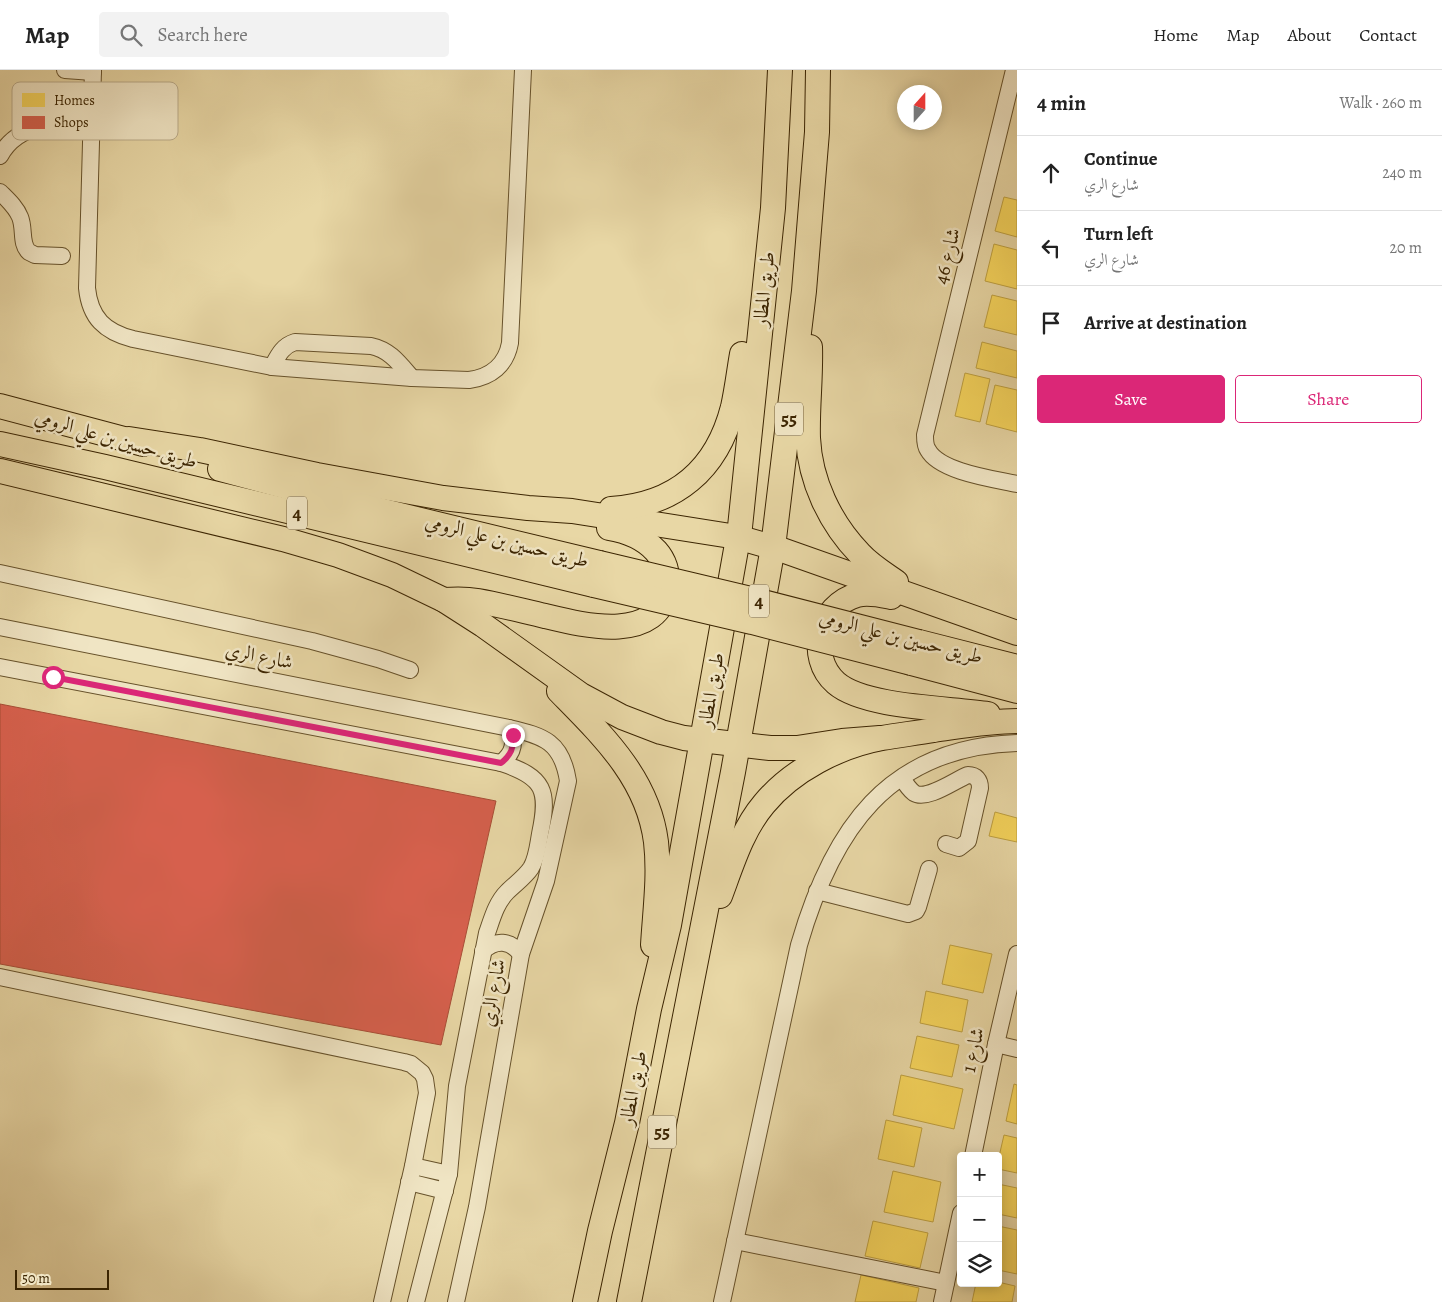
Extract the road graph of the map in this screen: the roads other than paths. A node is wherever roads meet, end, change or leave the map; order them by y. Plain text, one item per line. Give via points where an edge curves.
1 (65, 70) edge
2 (523, 70) edge
3 (780, 70) edge
4 (818, 70) edge
5 (1014, 70) edge
6 (93, 71) edge
7 (14, 140) edge
8 (92, 140) edge
9 (0, 156) edge
10 (0, 192) edge
11 (62, 256) dead end
12 (763, 290) junction
13 (804, 291) junction
14 (272, 367) junction
15 (412, 378) junction
16 (0, 406) edge
17 (129, 439) junction
18 (0, 444) edge
19 (2, 472) edge
20 (1017, 484) edge
21 (572, 511) junction
22 (737, 537) junction
23 (773, 547) junction
24 (0, 573) edge
25 (596, 574) junction
26 (918, 597) junction
27 (444, 600) junction
28 (0, 627) edge
29 (1017, 633) edge
30 (519, 651) junction
31 (915, 652) junction
32 (0, 667) edge
33 (1017, 667) edge
34 (410, 670) dead end
35 (1017, 691) edge
36 (1017, 720) edge
37 (509, 728) junction
38 (880, 738) junction
39 (702, 741) junction
40 (1017, 743) edge
41 (738, 745) junction
42 (501, 763) junction
43 (902, 778) junction
44 (946, 844) dead end
45 (929, 869) dead end
46 (817, 891) junction
47 (483, 952) junction
48 (521, 954) junction
49 (1017, 954) edge
50 (696, 963) junction
51 (0, 977) edge
52 (649, 1009) junction
53 (996, 1044) junction
54 (1017, 1049) edge
55 (974, 1152) edge
56 (413, 1166) junction
57 (449, 1174) junction
58 (409, 1182) junction
59 (445, 1191) junction
60 (600, 1231) junction
61 (957, 1232) edge
62 (735, 1241) junction
63 (946, 1283) junction
64 (382, 1302) edge
65 (416, 1302) edge
66 (456, 1302) edge
67 (575, 1302) edge
68 (585, 1302) edge
69 (629, 1302) edge
70 (722, 1302) edge
71 (942, 1302) edge

1 - 6 street
2 - 15 street via 508,352 493,372 478,379
3 - 12 highway, طريق المطار / 55 via 773,208
4 - 13 highway, طريق المطار / 55 via 817,132
5 - 20 street, شارع 46 via 925,443 928,451 944,465
7 - 9 street
8 - 14 street via 86,288 94,315 107,328 124,336
10 - 11 street via 20,217 24,245 29,252
12 - 21 highway via 745,332 727,424 704,467 685,485 647,504
12 - 22 highway, طريق المطار / 55
13 - 23 highway, طريق المطار / 55
13 - 26 highway via 811,369 808,437 819,490 838,526 860,555
14 - 15 street
14 - 15 street via 282,349 295,342 370,346 392,356
16 - 17 highway, طريق حسين بن علي الرومي / 4
17 - 21 highway via 443,498
17 - 25 highway, طريق حسين بن علي الرومي / 4 via 205,464
18 - 25 highway, طريق حسين بن علي الرومي / 4
19 - 27 highway via 283,539 392,575
21 - 22 highway
21 - 27 highway via 587,524 637,536 659,554 666,569 667,585 663,601 647,619 630,625 595,626 477,601
22 - 23 highway
22 - 39 highway, طريق المطار / 55
23 - 26 highway
23 - 41 highway, طريق المطار / 55
24 - 34 street via 312,641
25 - 31 highway, طريق حسين بن علي الرومي / 4, bridge via 761,624
26 - 29 highway
26 - 36 highway via 909,600 858,594 841,602 828,616 821,632 820,651 825,668 836,683 853,693 879,700 973,711
27 - 30 highway
28 - 37 street, شارع الري
30 - 39 highway via 581,695 622,717 661,732
30 - 52 highway via 613,748 646,802 656,843 657,880
31 - 33 highway, طريق حسين بن علي الرومي / 4
31 - 35 highway, طريق حسين بن علي الرومي / 4
32 - 42 street, شارع الري
36 - 38 highway
37 - 42 street via 514,743 508,758
37 - 48 street, شارع الري via 546,739 558,750 568,781 546,881
38 - 41 highway via 797,748
38 - 50 highway via 816,762 776,790 763,805 735,854
39 - 41 highway
39 - 52 highway, طريق المطار / 55 via 669,925
40 - 43 street via 965,748
41 - 50 highway, طريق المطار / 55
42 - 47 street, شارع الري via 521,769 535,780 543,795 544,812 534,862 500,900
43 - 44 street via 913,792 922,795 968,775 979,781 968,842 959,848
43 - 46 street via 876,798 853,823
45 - 46 street via 918,907 908,914
46 - 62 street via 792,973
47 - 48 street via 495,943 503,942
47 - 57 street, شارع الري via 457,1086
48 - 66 street, شارع الري via 477,1207
49 - 53 street, شارع 1
50 - 69 highway, طريق المطار / 55
51 - 56 street via 411,1064 425,1079 427,1093
52 - 60 highway, طريق المطار / 55 via 627,1123
53 - 54 street
53 - 55 street, شارع 1
56 - 57 street
56 - 58 street
57 - 59 street, شارع الري
58 - 59 street
58 - 64 street
59 - 65 street, شارع الري
60 - 67 street
60 - 68 highway, طريق المطار / 55
61 - 63 street
62 - 63 street
62 - 70 street
63 - 71 street

